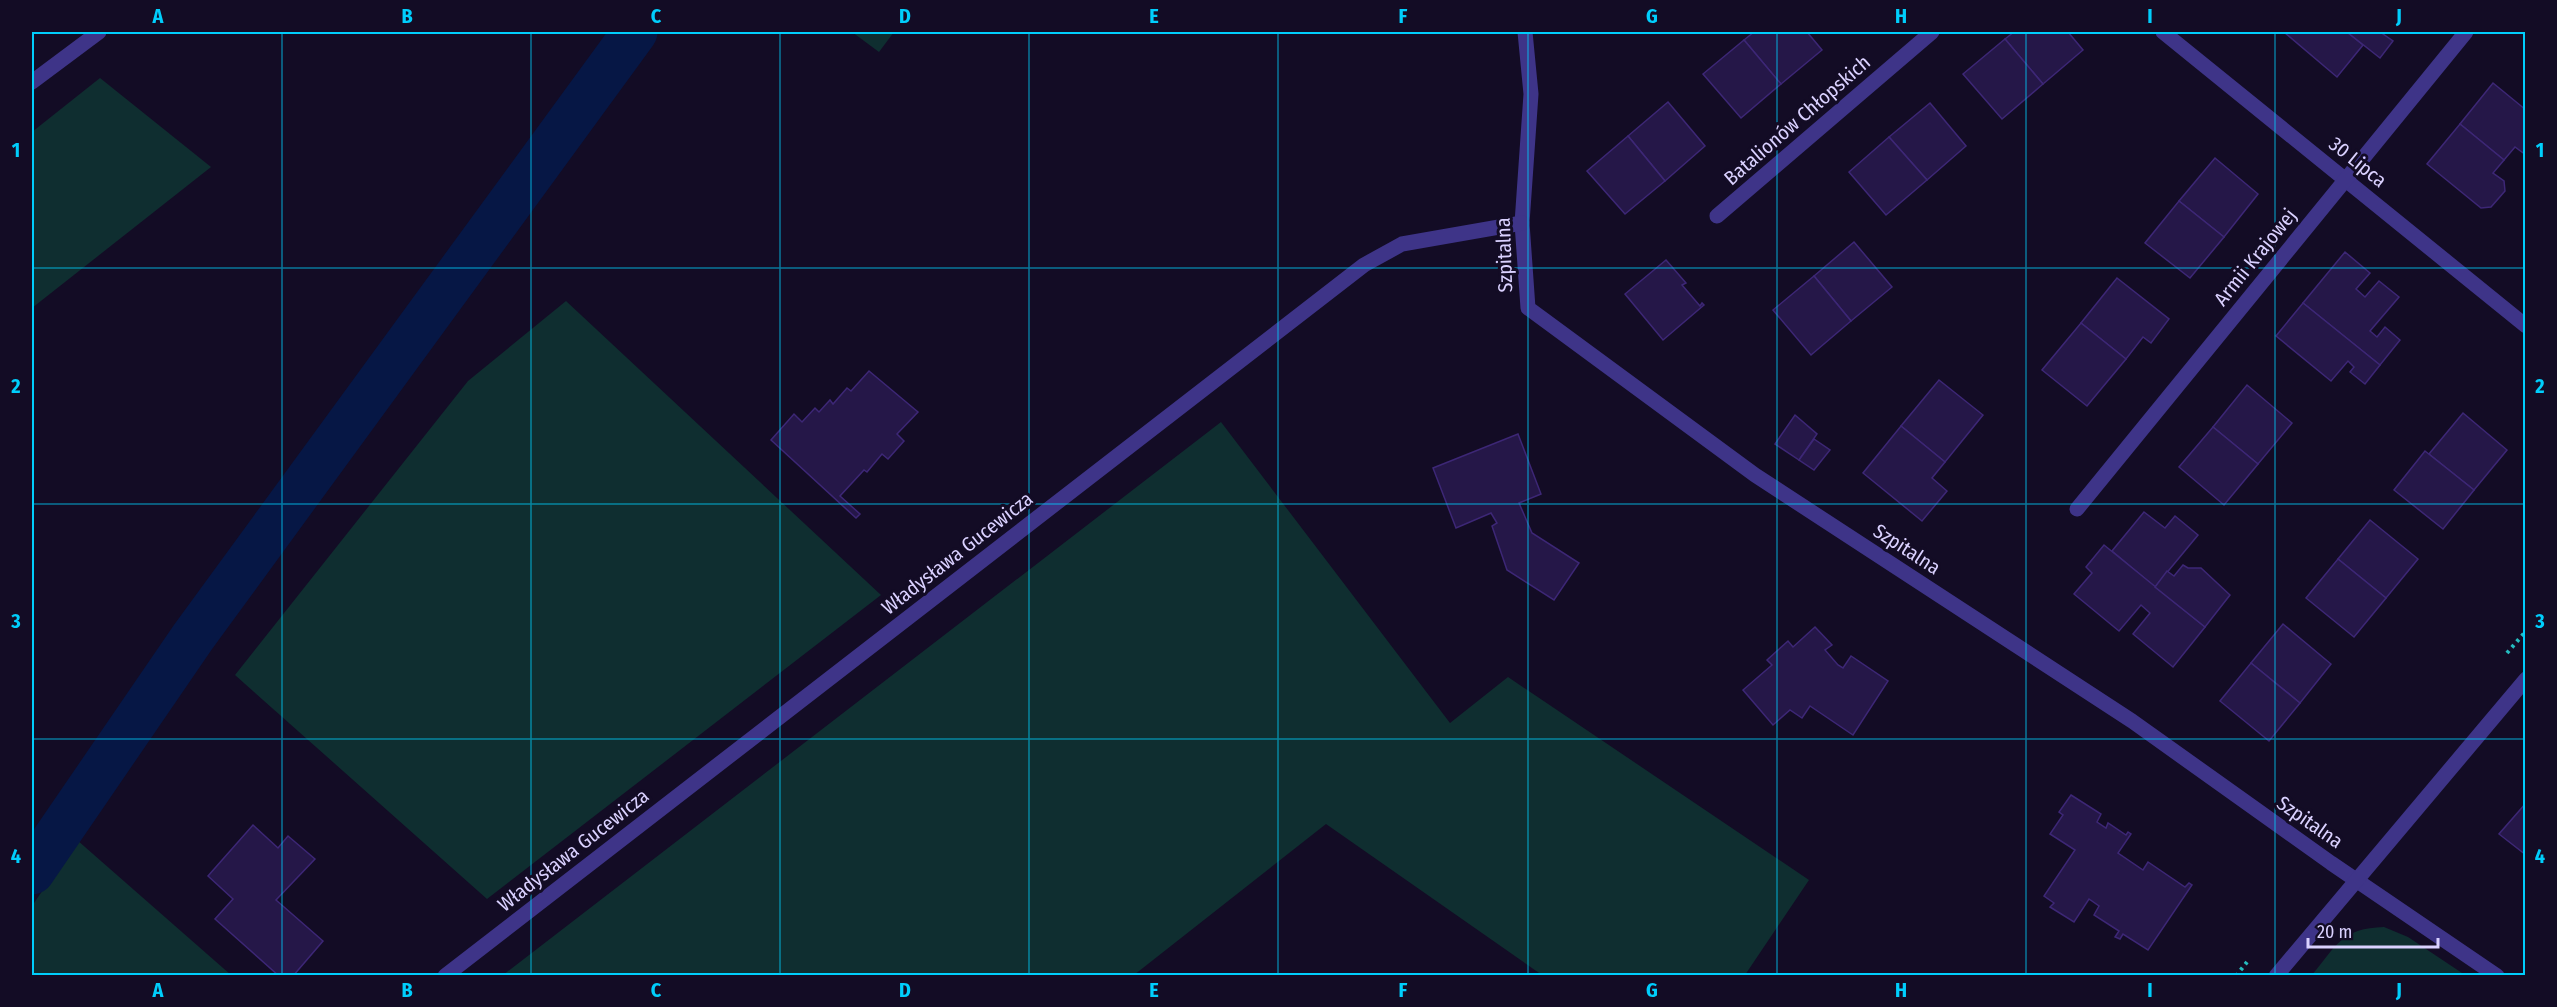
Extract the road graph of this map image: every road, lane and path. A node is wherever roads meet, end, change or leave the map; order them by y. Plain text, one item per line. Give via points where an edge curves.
1 (99, 32) edge
2 (1526, 32) edge
3 (1932, 32) edge
4 (2163, 32) edge
5 (2466, 32) edge
6 (32, 82) edge
7 (2346, 179) junction
8 (1717, 216) dead end
9 (1522, 223) junction
10 (2526, 326) edge
11 (2077, 510) dead end
12 (2526, 679) edge
13 (2357, 881) junction
14 (445, 975) edge
15 (2276, 975) edge
16 (2497, 975) edge

1 - 6 street
2 - 9 street, Szpitalna via 1531,94
3 - 8 street, Batalionów Chłopskich
4 - 7 street, 30 Lipca
5 - 7 street, Armii Krajowej
7 - 10 street, 30 Lipca
7 - 11 street, Armii Krajowej
9 - 13 street, Szpitalna via 1528,308 1755,475 2132,721
9 - 14 street, Władysława Gucewicza via 1402,244 1364,265
12 - 13 street
13 - 15 street
13 - 16 street, Szpitalna

